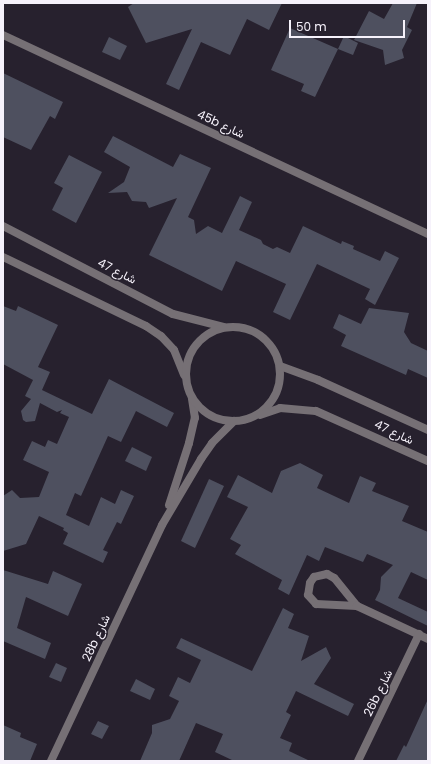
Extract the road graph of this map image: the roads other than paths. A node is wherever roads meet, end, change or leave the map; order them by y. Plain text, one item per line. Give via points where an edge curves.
1 (3, 35) edge
2 (3, 226) edge
3 (428, 234) edge
4 (3, 257) edge
5 (224, 327) junction
6 (280, 366) junction
7 (187, 385) junction
8 (192, 398) junction
9 (257, 415) junction
10 (234, 421) junction
11 (428, 430) edge
12 (428, 461) edge
13 (162, 525) junction
14 (357, 606) junction
15 (419, 634) junction
16 (428, 639) edge
17 (51, 761) edge
18 (358, 761) edge

1 - 3 street, 45b شارع
2 - 5 street, شارع 47 via 173,314
4 - 7 street via 146,326 161,336 174,350
5 - 6 street via 238,327 262,337 272,347
5 - 7 street via 198,342 190,355 186,370
6 - 9 street via 277,390 270,404
6 - 11 street, شارع 47 via 318,380
7 - 8 street
8 - 10 street via 203,411 217,418
8 - 13 street, 28b شارع via 195,418
9 - 10 street
9 - 12 street, شارع 47 via 280,408 316,410
10 - 13 street, 28b شارع via 212,443
13 - 17 street, 28b شارع
14 - 14 street via 328,574 314,577 310,583 308,595 316,604
14 - 15 street
15 - 16 street
15 - 18 street, 26b شارع

